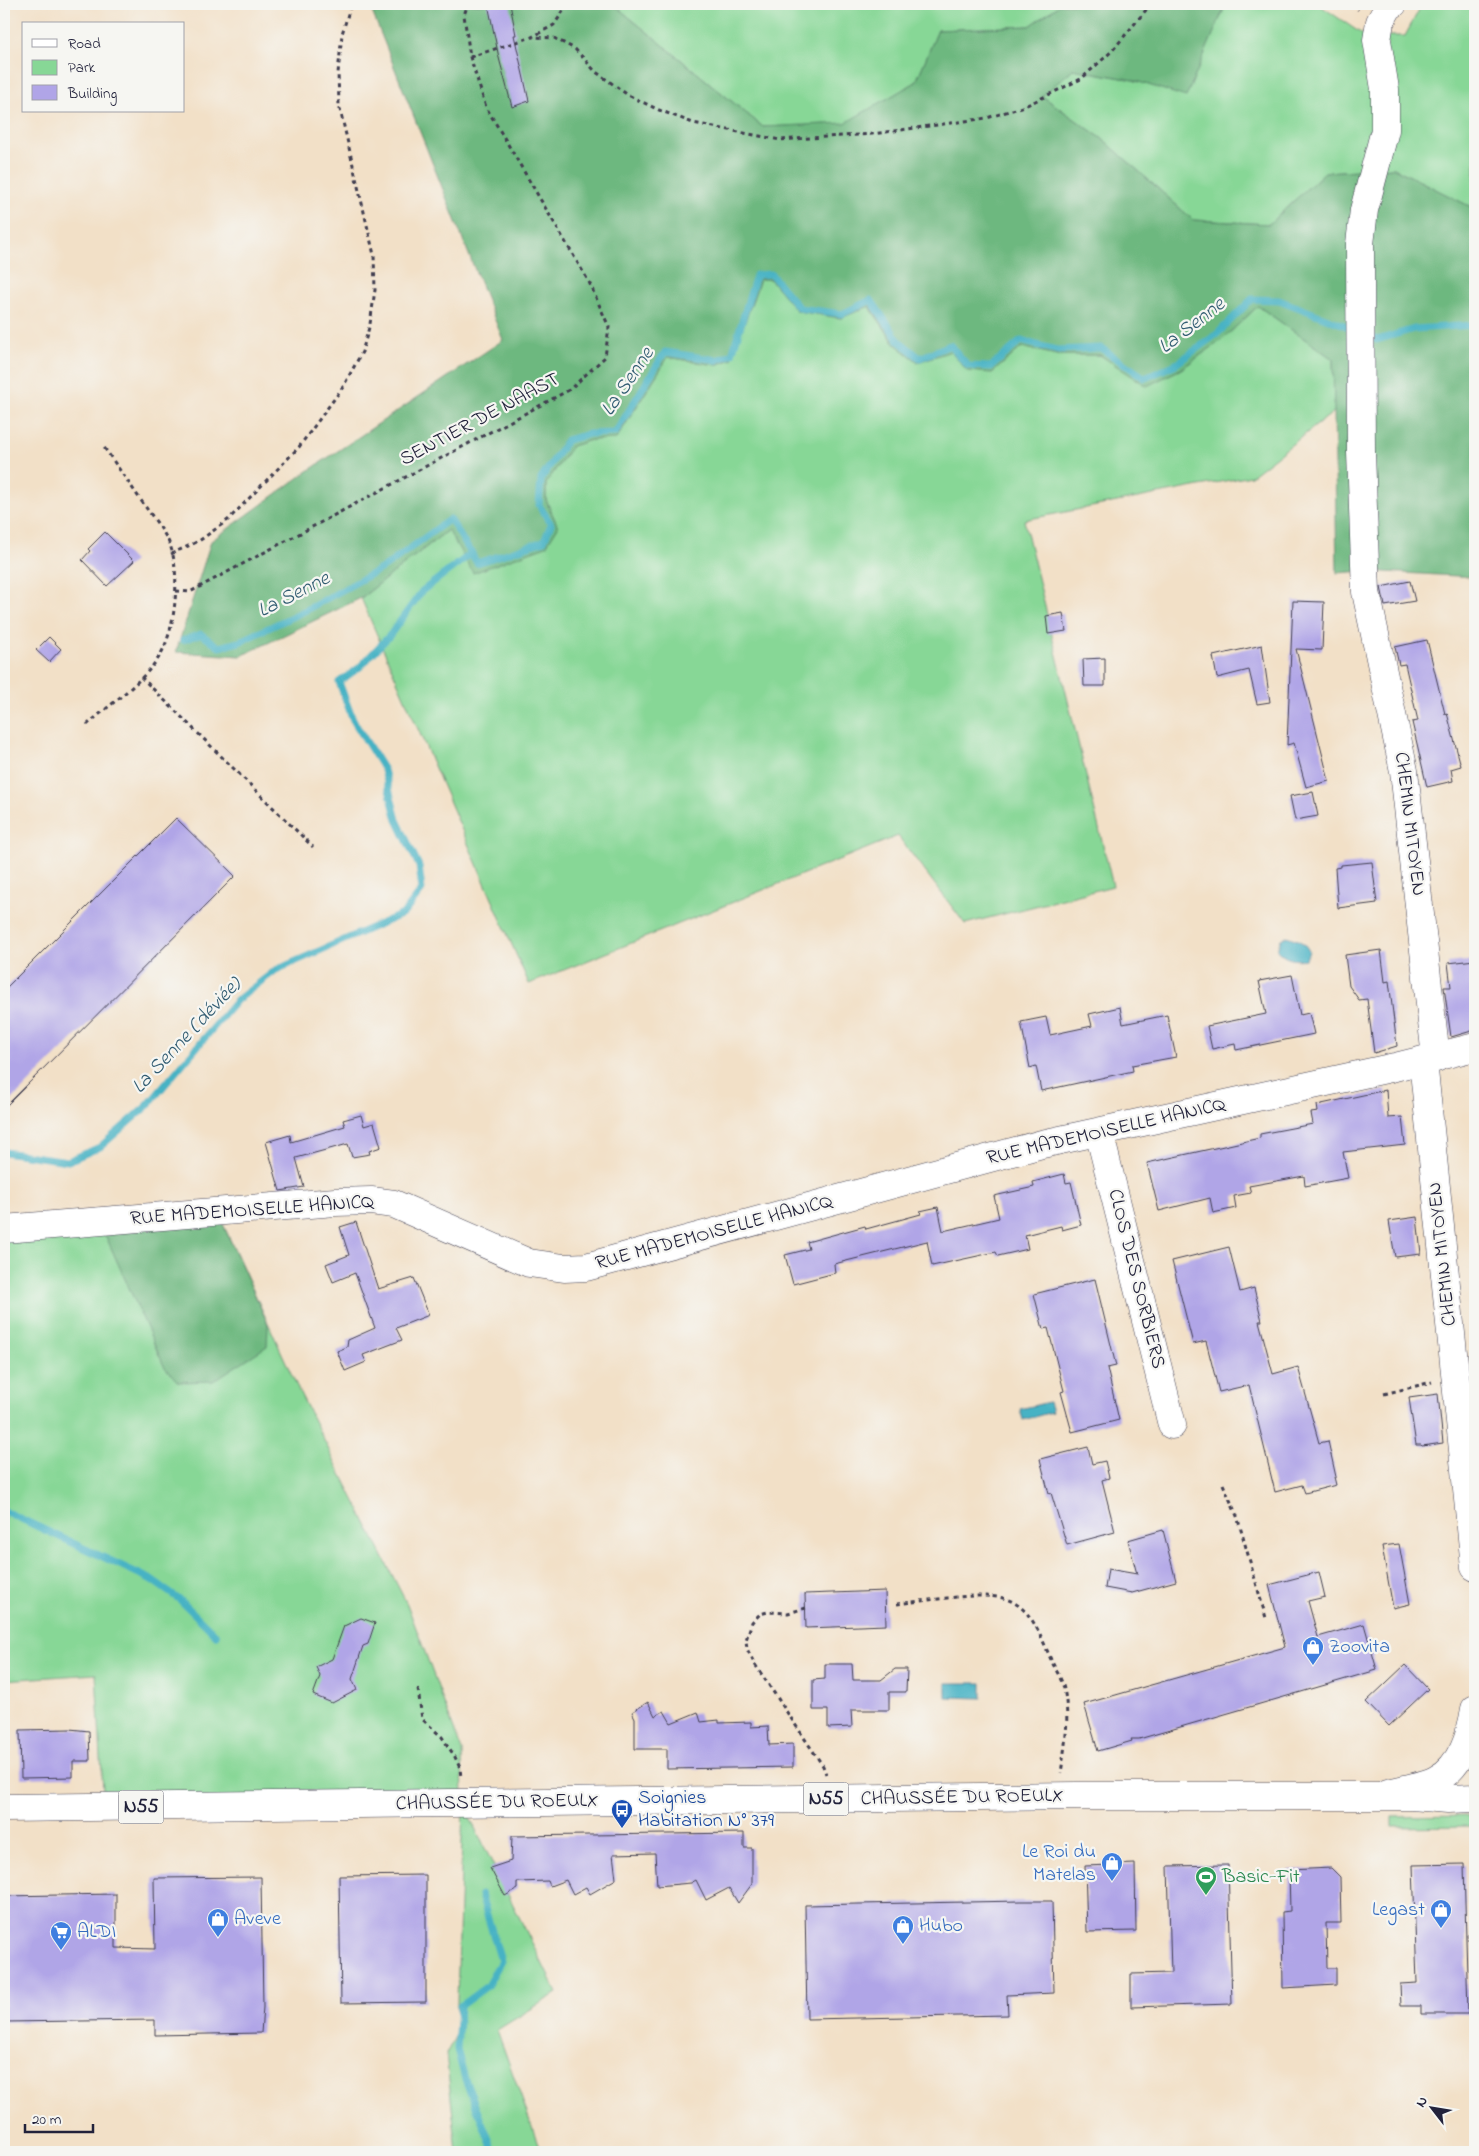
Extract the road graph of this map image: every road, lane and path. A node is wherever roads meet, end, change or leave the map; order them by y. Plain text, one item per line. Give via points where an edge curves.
1 (351, 4) edge
2 (468, 4) edge
3 (568, 4) edge
4 (1151, 4) edge
5 (1393, 4) edge
6 (532, 38) junction
7 (470, 57) junction
8 (103, 446) dead end
9 (171, 554) junction
10 (176, 591) junction
11 (141, 677) junction
12 (87, 725) dead end
13 (313, 847) dead end
14 (1475, 1048) edge
15 (1430, 1059) junction
16 (1099, 1132) junction
17 (4, 1229) edge
18 (1456, 1376) junction
19 (1384, 1394) dead end
20 (1172, 1425) dead end
21 (1223, 1484) dead end
22 (1475, 1567) edge
23 (897, 1604) dead end
24 (806, 1608) dead end
25 (1266, 1618) dead end
26 (418, 1689) dead end
27 (1475, 1709) edge
28 (1475, 1783) edge
29 (1475, 1792) edge
30 (1410, 1796) junction
31 (1058, 1797) junction
32 (1374, 1797) junction
33 (1475, 1798) edge
34 (829, 1799) junction
35 (463, 1804) junction
36 (4, 1808) edge

1 - 9 path via 342,34 338,74 339,105 374,255 375,290 362,352 343,387 299,447 228,520 199,541
2 - 7 path, SENTIER DE NAAST via 464,15
3 - 6 path via 554,25
4 - 6 path via 1112,51 1081,79 1025,106 987,118 872,134 780,140 693,123 659,110 628,95 596,72 575,49 554,38
5 - 15 street, CHEMIN MITOYEN via 1380,22 1377,40 1385,89 1385,130 1364,210 1360,244 1361,452 1366,592 1404,771
6 - 7 path
7 - 10 path, SENTIER DE NAAST via 486,107 589,282 609,327 605,357 569,390 190,592
8 - 9 path via 154,518 170,545
9 - 10 path
10 - 11 path via 170,633 158,659
11 - 12 path
11 - 13 path
14 - 15 street, RUE MADEMOISELLE HANICQ
15 - 16 street, RUE MADEMOISELLE HANICQ
15 - 18 street, CHEMIN MITOYEN
16 - 17 street, RUE MADEMOISELLE HANICQ via 1032,1147 586,1267 545,1267 521,1261 426,1216 384,1202 336,1202
16 - 20 street, CLOS DES SORBIERS
18 - 19 path
18 - 22 street, CHEMIN MITOYEN
21 - 25 path via 1237,1516
23 - 31 path via 984,1595 1016,1603 1035,1622 1064,1689 1066,1739
24 - 34 path via 788,1613 760,1614 752,1622 746,1640 747,1650 823,1766 828,1779
26 - 35 path via 422,1719 442,1737 460,1768
27 - 32 street via 1468,1738 1449,1771 1436,1780
28 - 30 street, N55
29 - 30 street
30 - 32 street, CHAUSSÉE DU ROEULX / N55
30 - 33 street, N55
31 - 32 street, CHAUSSÉE DU ROEULX / N55
31 - 34 street, CHAUSSÉE DU ROEULX / N55
34 - 35 street, CHAUSSÉE DU ROEULX / N55
35 - 36 street, CHAUSSÉE DU ROEULX / N55

